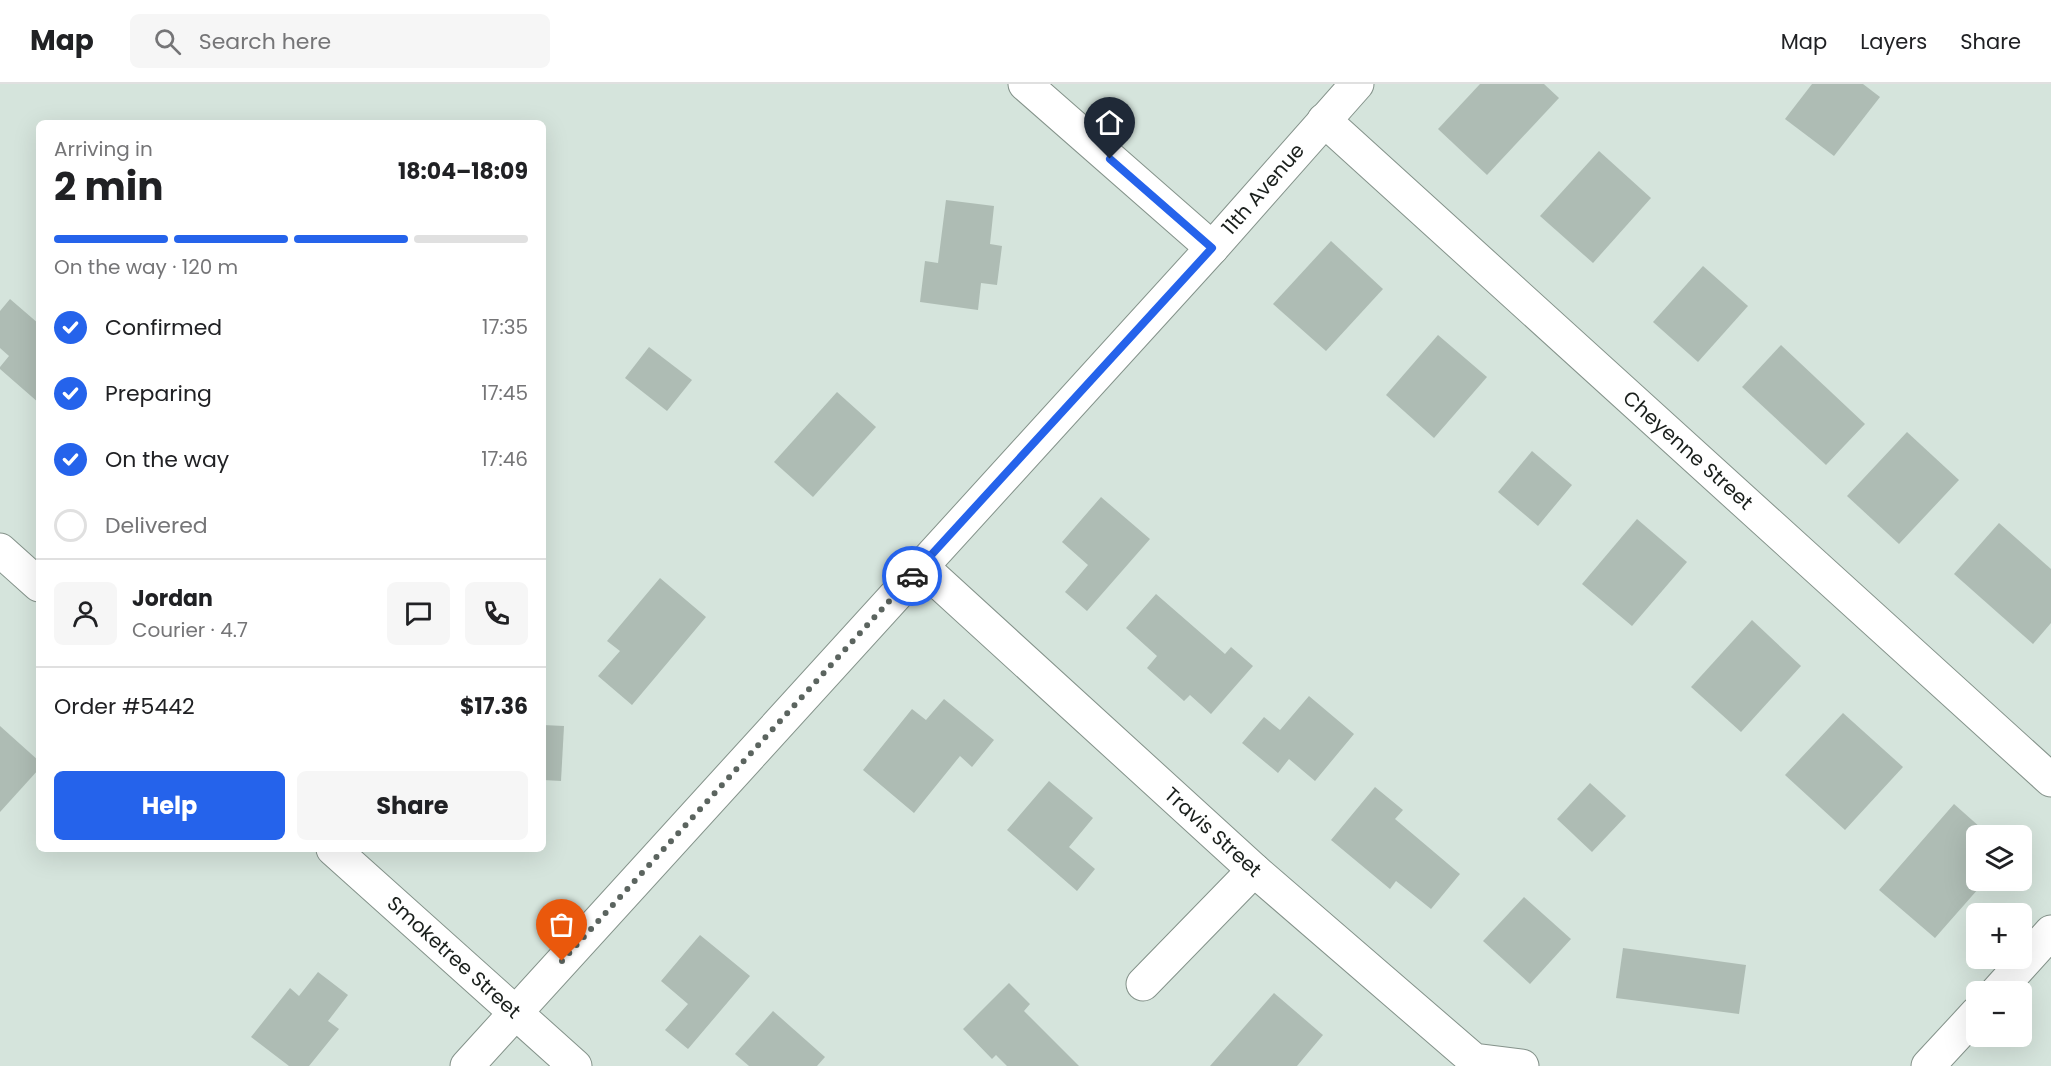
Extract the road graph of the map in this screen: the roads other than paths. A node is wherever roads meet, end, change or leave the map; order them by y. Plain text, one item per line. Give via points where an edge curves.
1 (1025, 84) edge
2 (1357, 84) edge
3 (1324, 120) junction
4 (1212, 248) junction
5 (0, 550) edge
6 (921, 566) junction
7 (36, 582) edge
8 (2051, 780) edge
9 (336, 852) edge
10 (1254, 870) junction
11 (2051, 932) edge
12 (2006, 981) edge
13 (1143, 984) dead end
14 (516, 1012) junction
15 (1966, 1025) edge
16 (466, 1066) edge
17 (575, 1066) edge
18 (1522, 1066) edge
19 (1928, 1066) edge

1 - 4 street
2 - 3 street, 11th Avenue
3 - 4 street, 11th Avenue
3 - 8 street, Cheyenne Street
4 - 6 street, 11th Avenue
5 - 7 street
6 - 10 street, Travis Street
6 - 14 street, 11th Avenue
9 - 14 street, Smoketree Street
10 - 13 street
10 - 18 street, Travis Street via 1473,1060
11 - 12 street
14 - 16 street, 11th Avenue
14 - 17 street, Smoketree Street
15 - 19 street

